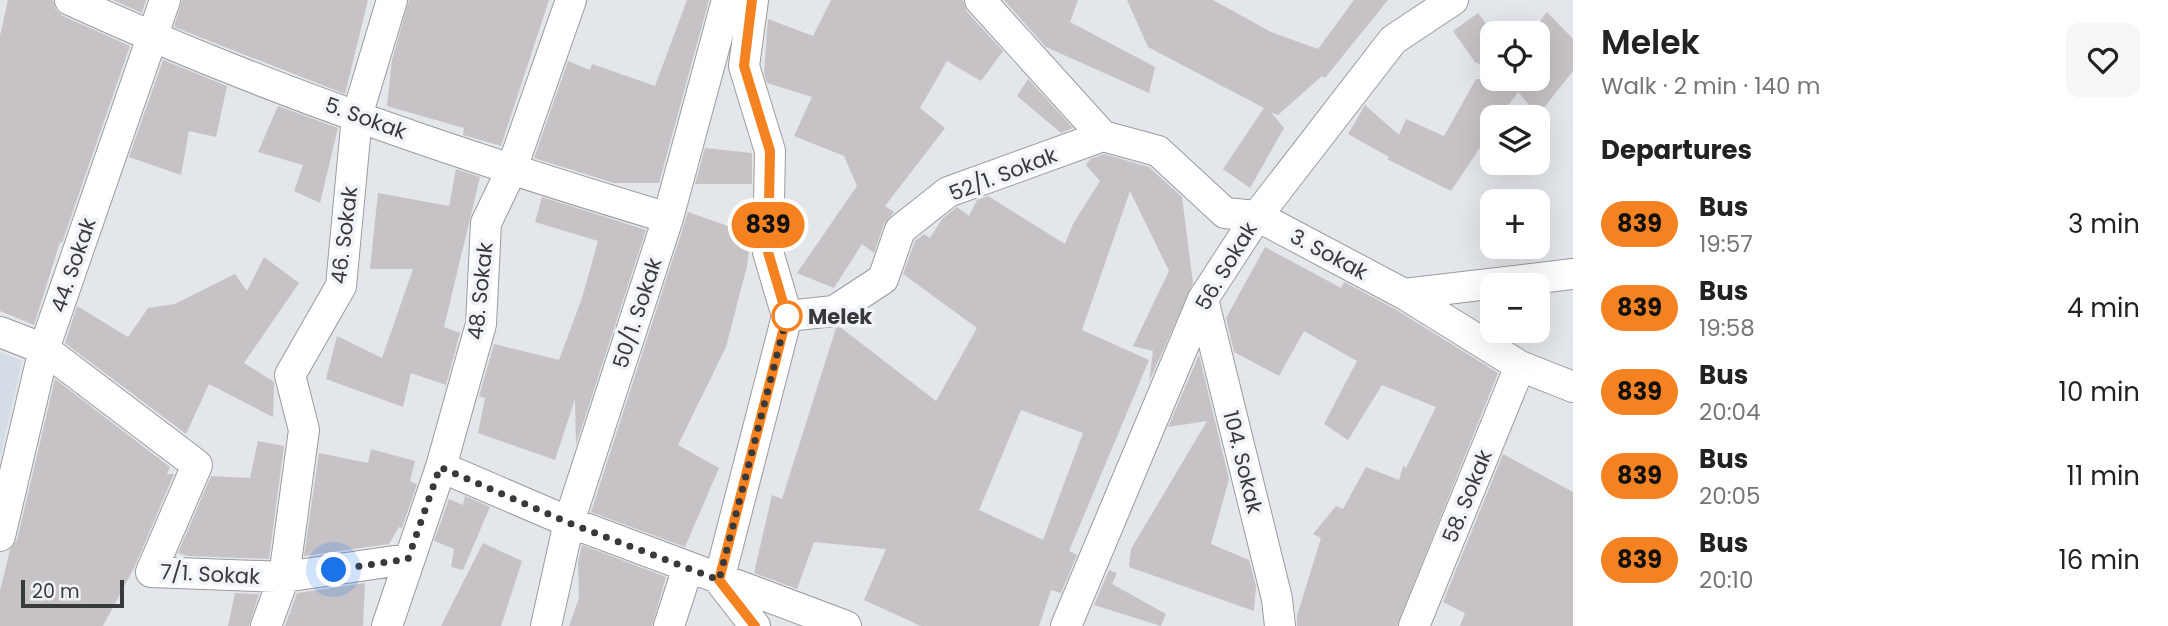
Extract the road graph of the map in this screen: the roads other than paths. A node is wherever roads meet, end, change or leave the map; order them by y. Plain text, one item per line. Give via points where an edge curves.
1 (70, 0) edge
2 (165, 0) edge
3 (392, 0) edge
4 (571, 0) edge
5 (727, 0) edge
6 (752, 0) edge
7 (980, 0) edge
8 (1452, 0) edge
9 (151, 37) junction
10 (357, 116) junction
11 (1103, 136) junction
12 (511, 171) junction
13 (1257, 216) junction
14 (668, 218) junction
15 (1573, 274) edge
16 (1404, 295) junction
17 (1203, 299) junction
18 (787, 316) junction
19 (0, 332) edge
20 (44, 349) junction
21 (1520, 366) junction
22 (1573, 387) edge
23 (440, 467) junction
24 (569, 523) junction
25 (0, 536) edge
26 (408, 559) junction
27 (688, 567) junction
28 (284, 577) junction
29 (719, 580) junction
30 (266, 626) edge
31 (387, 626) edge
32 (547, 626) edge
33 (669, 626) edge
34 (755, 626) edge
35 (846, 626) edge
36 (1066, 626) edge
37 (1280, 626) edge
38 (1414, 626) edge

1 - 9 street, 5. Sokak
2 - 9 street, 44. Sokak
3 - 10 street, 46. Sokak
4 - 12 street, 48. Sokak
5 - 14 street, 50/1. Sokak
6 - 18 street via 744,66 770,151 768,252
7 - 11 street
8 - 13 street, 56. Sokak via 1393,40
9 - 10 street, 5. Sokak
9 - 20 street, 44. Sokak
10 - 12 street, 5. Sokak
10 - 28 street, 46. Sokak via 341,286 290,375 304,429
11 - 13 street, 3. Sokak via 1158,150 1225,213
11 - 18 street, 52/1. Sokak via 948,192 900,230 883,279 834,311
12 - 14 street, 5. Sokak
12 - 23 street, 48. Sokak via 486,223 481,324
13 - 16 street, 3. Sokak
13 - 17 street, 56. Sokak
14 - 24 street, 50/1. Sokak
15 - 16 street
16 - 21 street, 3. Sokak
17 - 36 street, 56. Sokak
17 - 37 street, 104. Sokak
18 - 29 street
19 - 20 street
20 - 25 street, 44. Sokak
20 - 28 street, 7/1. Sokak via 197,464 150,572
21 - 22 street, 3. Sokak
21 - 38 street, 58. Sokak
23 - 24 street
23 - 26 street, 48. Sokak
24 - 27 street
24 - 32 street, 50/1. Sokak
26 - 28 street, 7/1. Sokak
26 - 31 street, 48. Sokak
27 - 29 street
27 - 33 street
28 - 30 street, 46. Sokak
29 - 34 street
29 - 35 street

